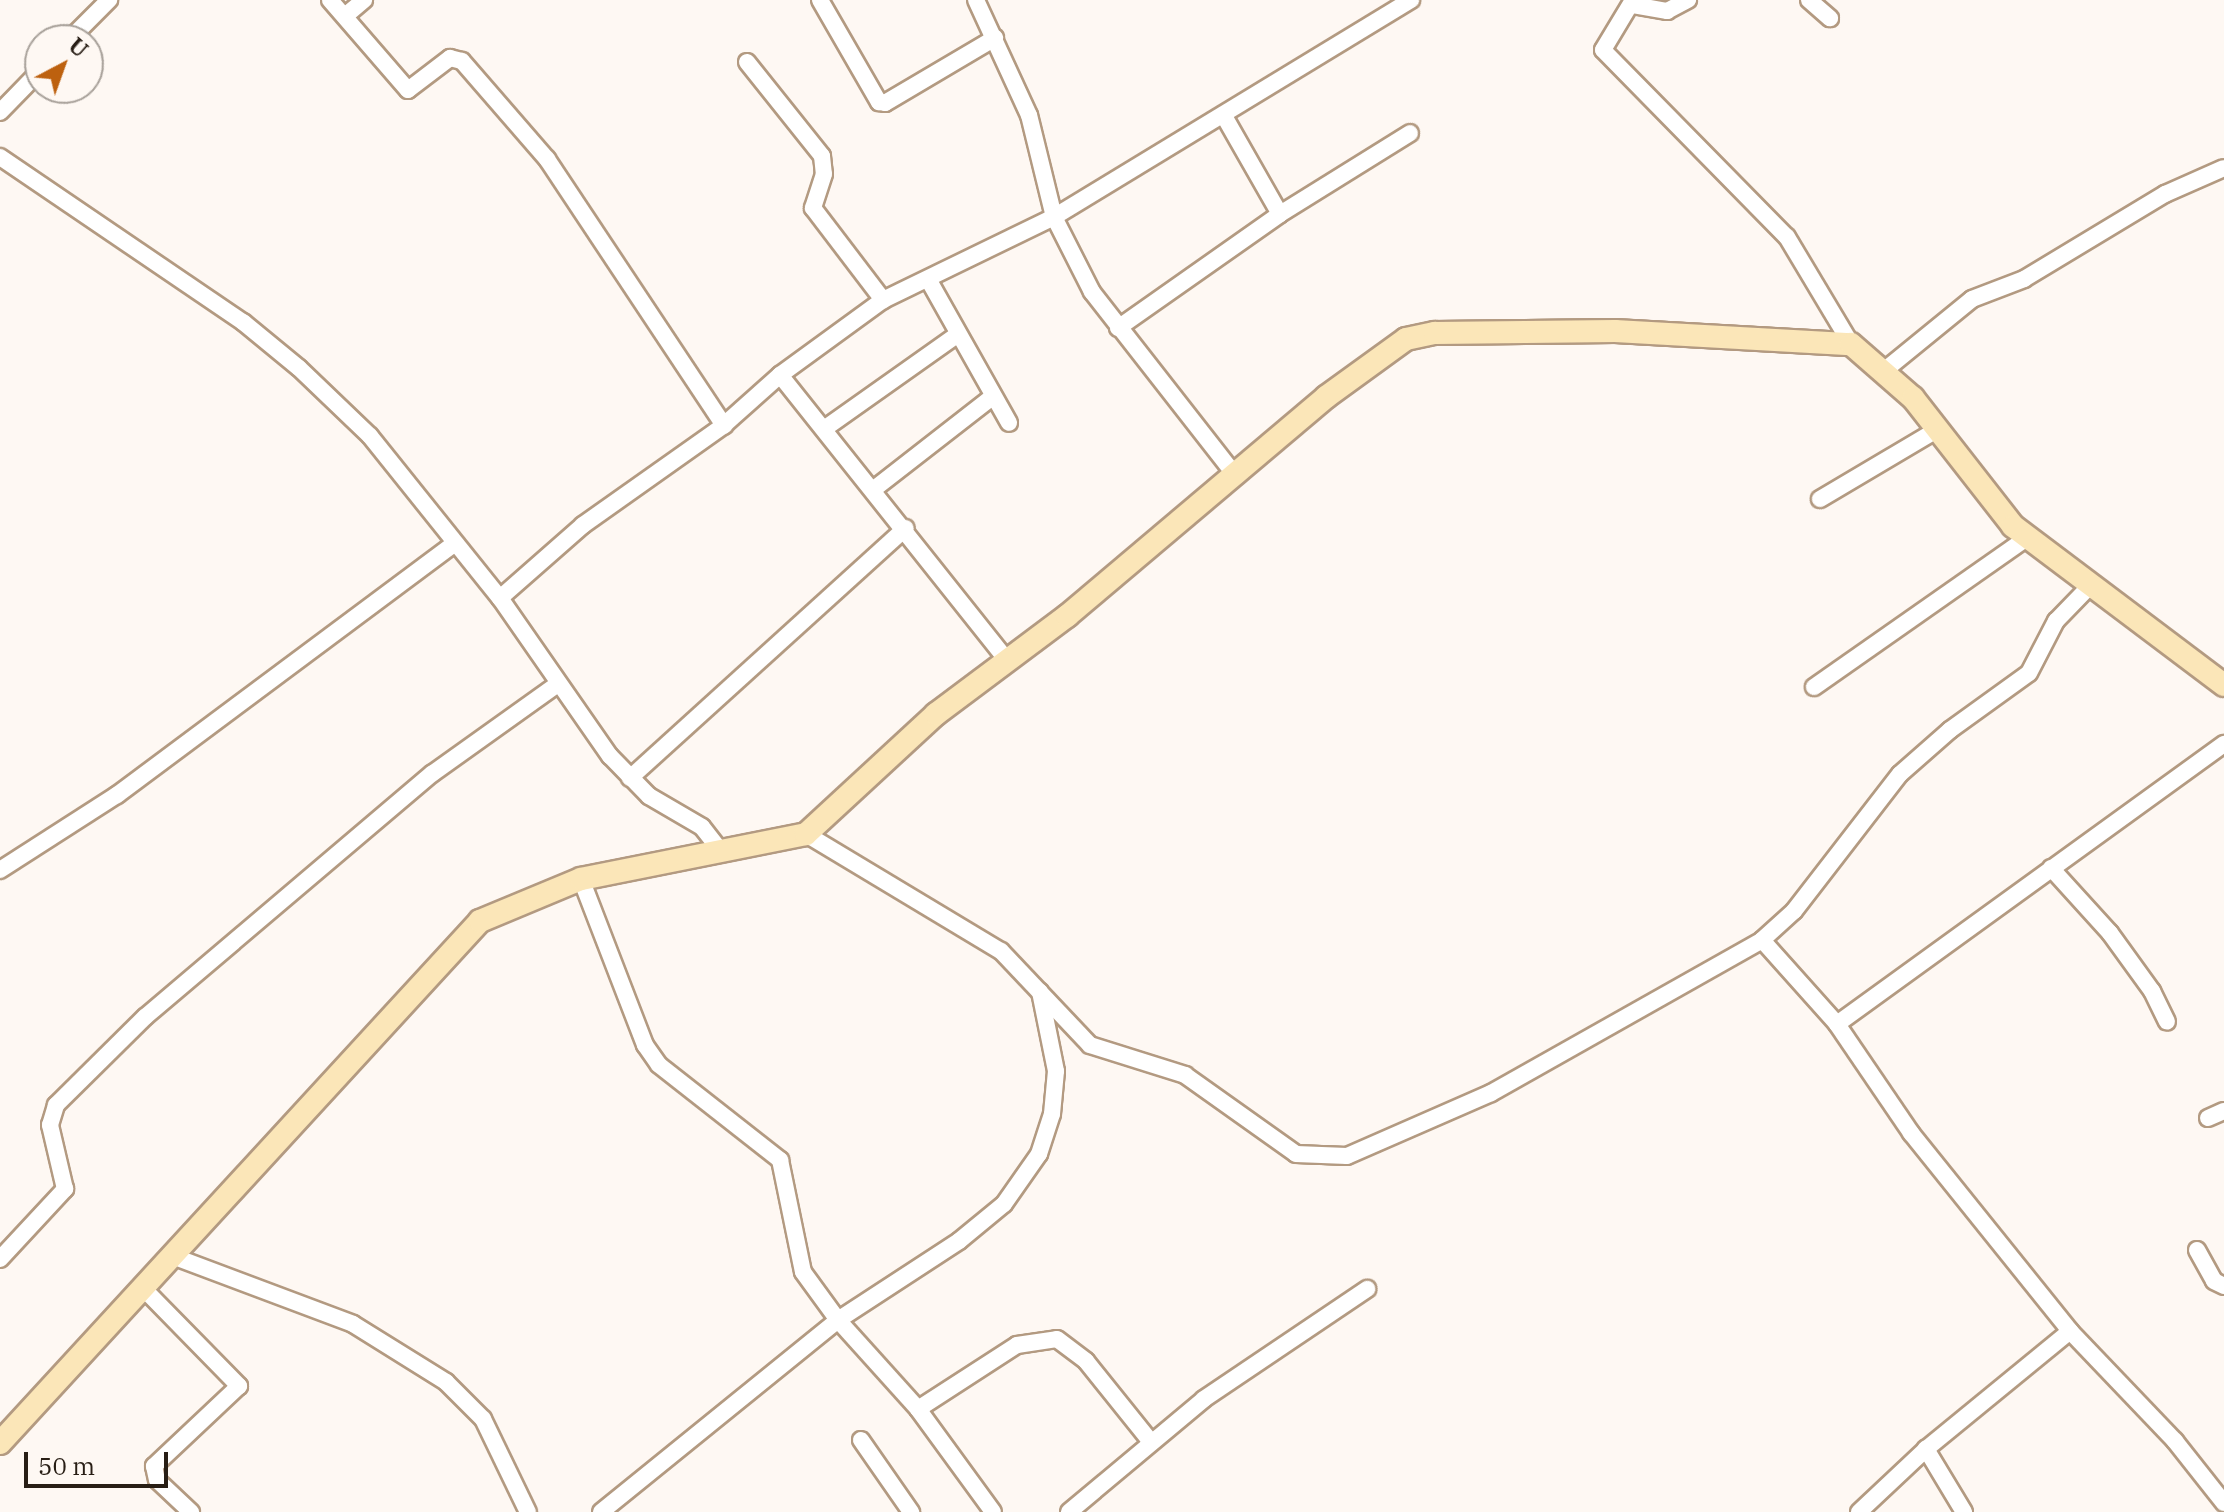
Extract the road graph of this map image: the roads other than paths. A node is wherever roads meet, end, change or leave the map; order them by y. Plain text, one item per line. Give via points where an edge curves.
1 (109, 0) edge
2 (330, 0) edge
3 (364, 0) edge
4 (820, 0) edge
5 (976, 0) edge
6 (1411, 0) edge
7 (1688, 0) edge
8 (1809, 0) edge
9 (1633, 2) edge
10 (345, 16) junction
11 (1830, 18) dead end
12 (85, 24) edge
13 (995, 38) junction
14 (747, 62) dead end
15 (24, 87) edge
16 (0, 112) edge
17 (1224, 116) junction
18 (1410, 133) dead end
19 (0, 157) edge
20 (2224, 168) edge
21 (1280, 214) junction
22 (1054, 217) junction
23 (928, 279) junction
24 (883, 300) junction
25 (1118, 328) junction
26 (958, 334) junction
27 (1851, 344) junction
28 (1885, 370) junction
29 (780, 375) junction
30 (992, 397) junction
31 (1009, 423) dead end
32 (724, 425) junction
33 (824, 429) junction
34 (1935, 431) junction
35 (1236, 476) junction
36 (874, 489) junction
37 (1820, 499) dead end
38 (906, 528) junction
39 (2027, 538) junction
40 (454, 544) junction
41 (2089, 587) junction
42 (500, 598) junction
43 (1006, 659) junction
44 (558, 684) junction
45 (2224, 685) edge
46 (1814, 687) dead end
47 (2224, 744) edge
48 (630, 778) junction
49 (806, 834) junction
50 (721, 851) junction
51 (2051, 868) junction
52 (0, 870) edge
53 (581, 879) junction
54 (1762, 940) junction
55 (1038, 983) junction
56 (2167, 1022) dead end
57 (1837, 1024) junction
58 (2224, 1111) edge
59 (2208, 1118) dead end
60 (2197, 1250) dead end
61 (175, 1257) junction
62 (0, 1259) edge
63 (2224, 1286) edge
64 (144, 1289) junction
65 (1367, 1289) dead end
66 (838, 1320) junction
67 (2070, 1331) junction
68 (918, 1409) junction
69 (861, 1440) dead end
70 (1150, 1441) junction
71 (0, 1443) edge
72 (1926, 1449) junction
73 (2224, 1503) edge
74 (990, 1511) edge
75 (191, 1512) edge
76 (528, 1512) edge
77 (601, 1512) edge
78 (911, 1512) edge
79 (1069, 1512) edge
80 (1859, 1512) edge
81 (1964, 1512) edge

1 - 12 street
2 - 10 street
3 - 10 street
4 - 13 street via 879,102
5 - 13 street
6 - 17 street
7 - 9 street via 1667,11
8 - 11 street
9 - 27 street via 1607,36 1603,50 1780,229
10 - 32 street via 408,90 450,58 462,61 547,159
13 - 22 street via 1029,115
14 - 24 street via 822,156 824,174 813,208
15 - 16 street
17 - 21 street
17 - 22 street
18 - 21 street
19 - 40 street via 243,322 299,368 370,436
20 - 28 street via 2165,194 2024,279 1978,295
21 - 25 street
22 - 23 street
22 - 25 street via 1092,292
23 - 24 street
23 - 26 street
24 - 29 street
25 - 35 street
26 - 30 street
26 - 33 street
27 - 28 street
27 - 35 street via 1615,331 1420,336 1373,360
28 - 34 street
29 - 32 street
29 - 33 street
30 - 31 street
30 - 36 street
32 - 42 street via 583,525
33 - 36 street
34 - 37 street
34 - 39 street via 1992,504
35 - 43 street via 1067,616
36 - 38 street
38 - 43 street
38 - 48 street
39 - 41 street
39 - 46 street
40 - 42 street
40 - 52 street via 117,795
41 - 45 street
41 - 54 street via 2056,621 2029,673 1900,774 1794,911
42 - 44 street
43 - 49 street via 936,714
44 - 48 street
44 - 62 street via 433,773 145,1017 56,1105 50,1125 65,1189
47 - 51 street
48 - 50 street via 668,810 702,827
49 - 50 street
49 - 55 street via 1001,951
50 - 53 street
51 - 56 street via 2110,933 2152,991
51 - 57 street
53 - 61 street via 468,930
53 - 66 street via 621,989 652,1055 785,1168 803,1272
54 - 55 street via 1491,1093 1375,1146 1334,1157 1296,1154 1185,1075 1090,1045 1071,1030
54 - 57 street
55 - 66 street via 1056,1071 1052,1114 1039,1154 1004,1204 959,1241
57 - 67 street via 1911,1133
58 - 59 street
60 - 63 street via 2214,1281
61 - 64 street
61 - 76 street via 353,1324 446,1382 483,1419
64 - 71 street
64 - 75 street via 239,1386 154,1466 157,1480
65 - 70 street
66 - 68 street
66 - 77 street
67 - 72 street
67 - 73 street via 2175,1441
68 - 70 street via 1017,1345 1057,1339 1086,1361
68 - 74 street
69 - 78 street
70 - 79 street
72 - 80 street
72 - 81 street

